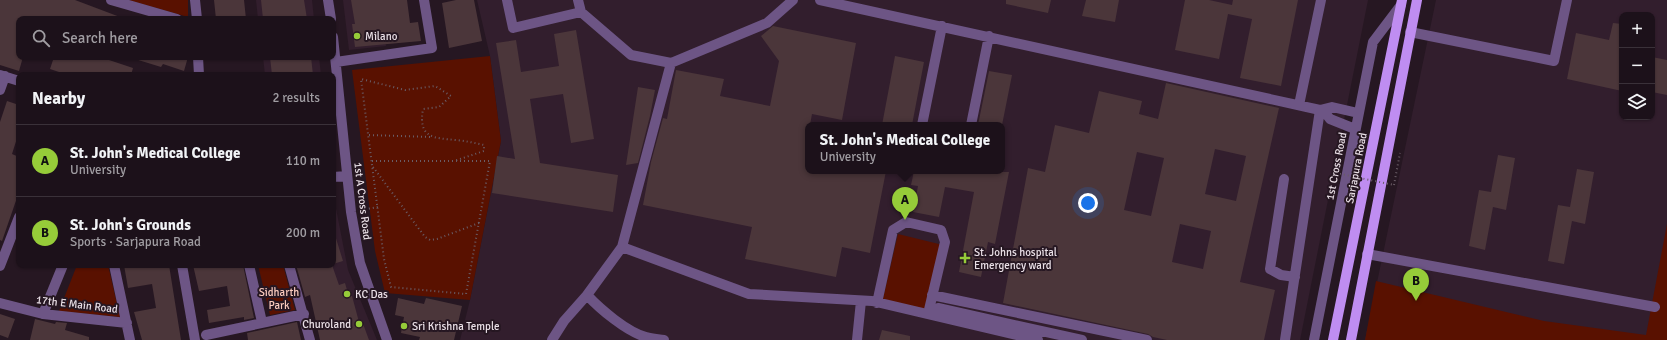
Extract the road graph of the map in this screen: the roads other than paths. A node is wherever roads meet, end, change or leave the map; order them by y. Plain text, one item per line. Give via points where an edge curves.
1 (111, 0) edge
2 (195, 0) edge
3 (328, 0) edge
4 (424, 0) edge
5 (507, 0) edge
6 (578, 0) edge
7 (793, 0) edge
8 (820, 0) edge
9 (1322, 0) edge
10 (1417, 0) edge
11 (1568, 0) edge
12 (1402, 2) edge
13 (581, 12) junction
14 (167, 16) edge
15 (197, 16) edge
16 (331, 16) edge
17 (942, 26) junction
18 (1410, 32) junction
19 (989, 36) junction
20 (198, 60) edge
21 (336, 62) joint
22 (671, 63) junction
23 (199, 72) edge
24 (3, 76) edge
25 (16, 80) edge
26 (0, 90) edge
27 (1299, 105) junction
28 (1322, 110) junction
29 (1358, 113) junction
30 (923, 122) edge
31 (971, 122) edge
32 (1355, 129) junction
33 (347, 176) junction
34 (336, 177) edge
35 (1284, 179) dead end
36 (16, 225) edge
37 (622, 247) junction
38 (1367, 254) junction
39 (0, 266) edge
40 (62, 268) edge
41 (115, 268) edge
42 (183, 268) edge
43 (250, 268) edge
44 (289, 268) edge
45 (1295, 277) junction
46 (587, 295) junction
47 (932, 295) junction
48 (861, 301) junction
49 (0, 302) edge
50 (877, 303) junction
51 (1655, 307) dead end
52 (43, 314) junction
53 (304, 314) junction
54 (928, 314) junction
55 (262, 322) junction
56 (127, 323) junction
57 (206, 335) dead end
58 (1044, 336) edge
59 (1121, 337) edge
60 (130, 340) edge
61 (196, 340) edge
62 (310, 340) edge
63 (387, 340) edge
64 (552, 340) edge
65 (664, 340) edge
66 (857, 340) edge
67 (1038, 340) edge
68 (1082, 340) edge
69 (1147, 340) edge
70 (1285, 340) edge
71 (1314, 340) edge
72 (1333, 340) edge
73 (1351, 340) edge

1 - 14 street
2 - 15 street
3 - 16 street
4 - 21 street via 432,48
5 - 13 street via 513,28
6 - 13 street
7 - 22 street via 767,23
8 - 17 street
9 - 27 street
10 - 18 main road
11 - 18 street via 1554,61
12 - 29 street, 1st Cross Road via 1373,42
12 - 72 main road, Sarjapura Road
13 - 22 street via 631,55
17 - 19 street
17 - 30 street
18 - 38 main road
19 - 27 street
19 - 31 street
20 - 23 street
21 - 33 street, 1st A Cross Road
22 - 37 street
24 - 25 street
24 - 26 street
27 - 28 street
28 - 29 street via 1332,107
28 - 32 street via 1330,119
28 - 45 street
29 - 32 street, 1st Cross Road
32 - 71 street, 1st Cross Road
33 - 34 street
33 - 63 street, 1st A Cross Road via 360,263
35 - 45 street via 1270,269 1281,275
36 - 39 street
37 - 46 street
37 - 48 street via 749,294
38 - 51 street
38 - 73 main road
40 - 52 street
41 - 56 street, 17th E Main Road
42 - 61 street
43 - 55 street
44 - 53 street
45 - 70 street
46 - 64 street via 564,321
46 - 65 street via 600,308 633,331 644,337
47 - 50 street via 944,242 941,230 906,222 894,230
47 - 54 street
47 - 59 street
48 - 50 street
48 - 66 street
49 - 52 street, 17th E Main Road
50 - 54 street
52 - 56 street, 17th E Main Road
53 - 55 street
53 - 62 street
54 - 58 street via 938,308
54 - 67 street
55 - 57 street
56 - 60 street, 17th E Main Road
58 - 68 street
59 - 69 street

